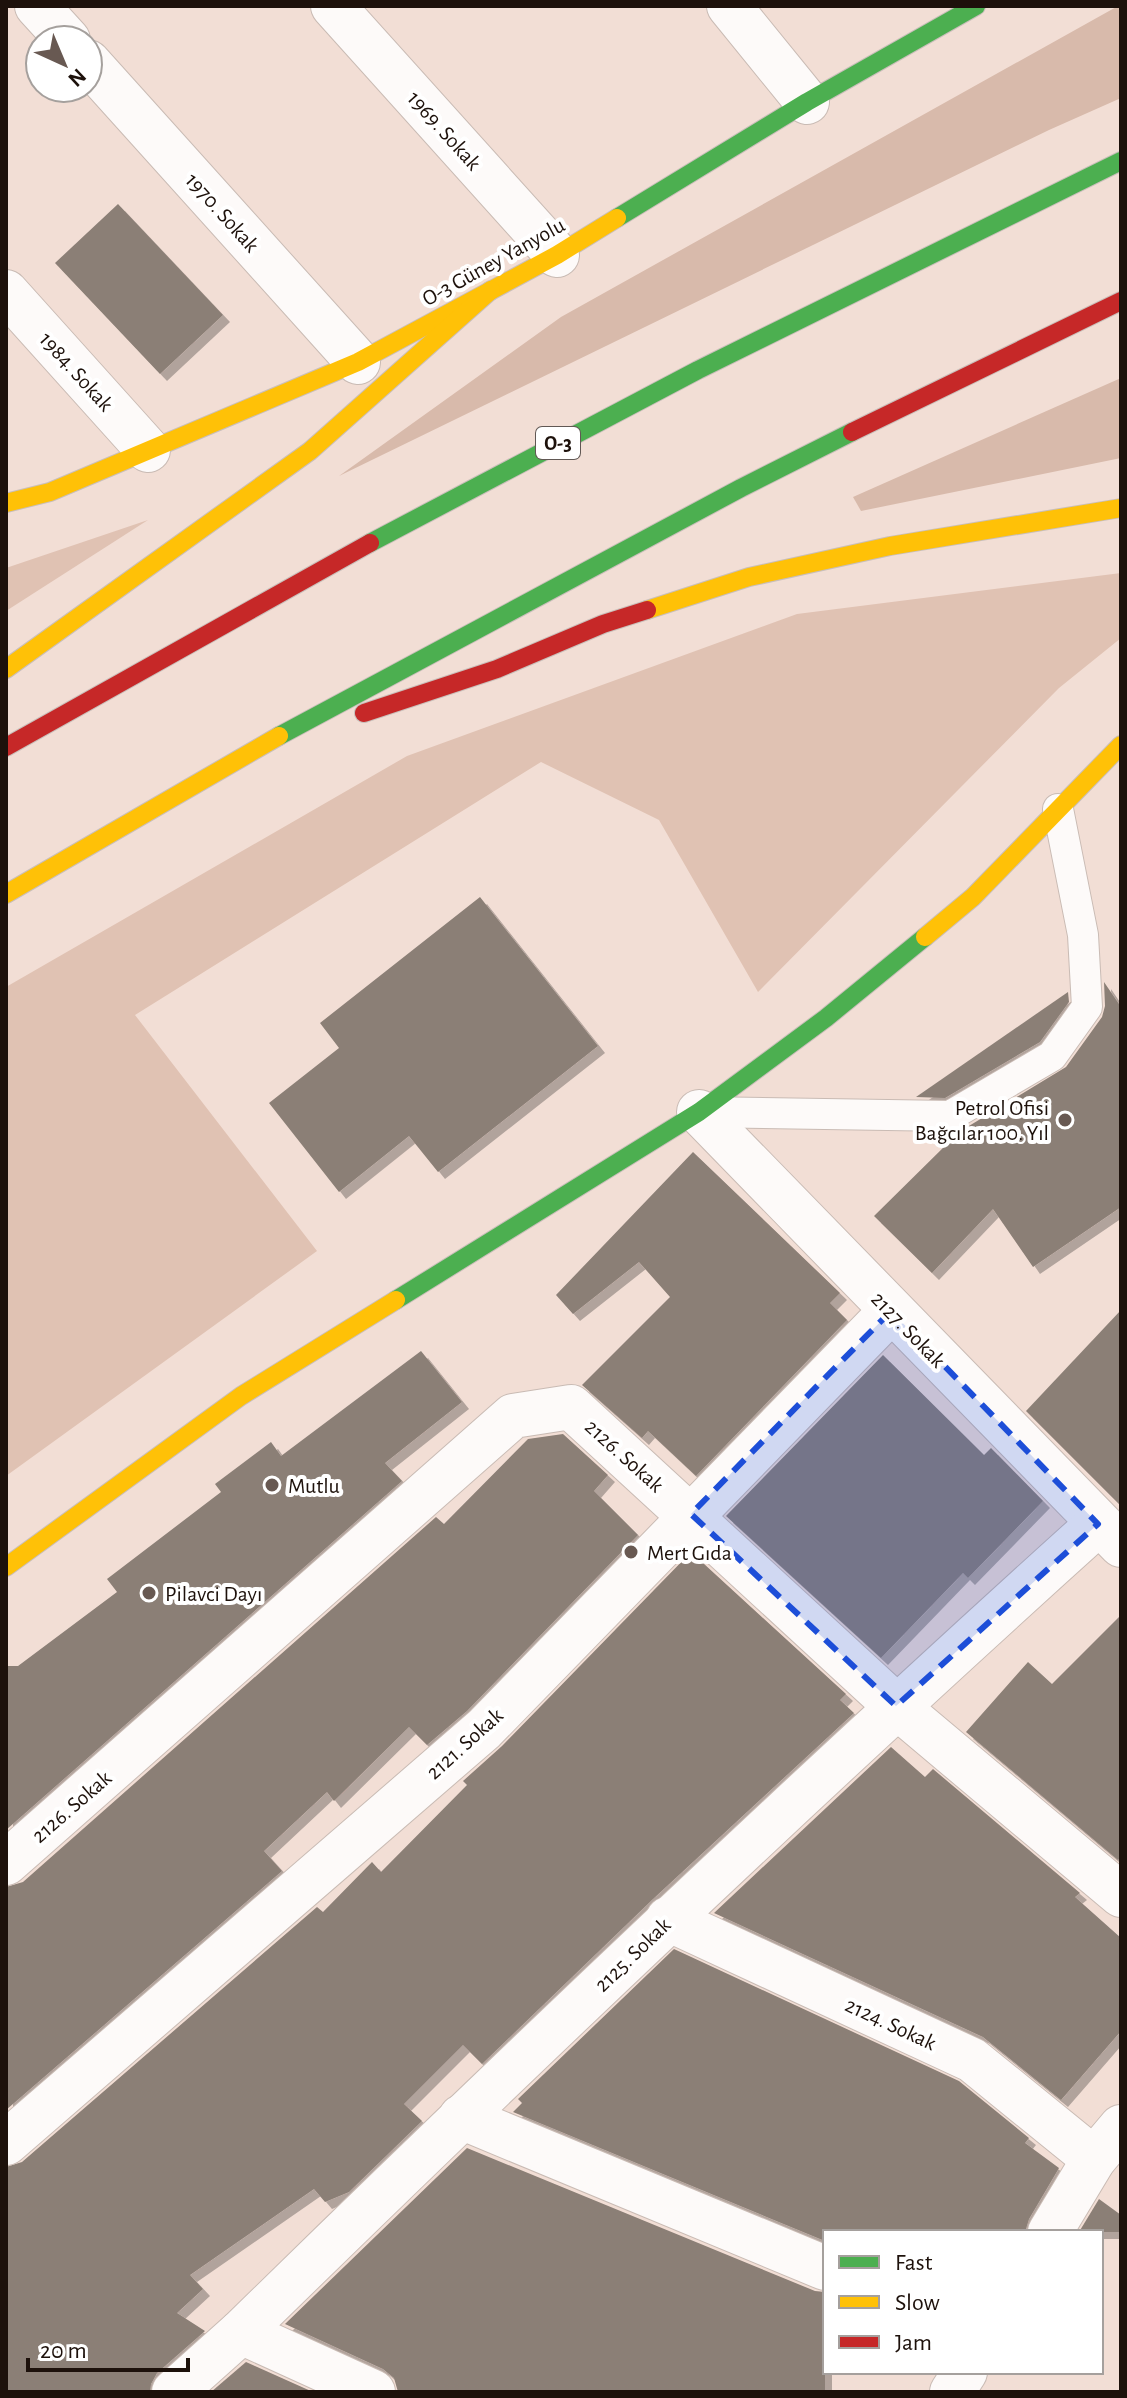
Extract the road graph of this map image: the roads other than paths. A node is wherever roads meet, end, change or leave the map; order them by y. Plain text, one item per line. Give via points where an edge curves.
1 (37, 6) edge
2 (333, 6) edge
3 (729, 6) edge
4 (976, 6) edge
5 (53, 24) edge
6 (104, 80) edge
7 (807, 102) junction
8 (1121, 161) edge
9 (557, 255) junction
10 (491, 290) junction
11 (6, 292) edge
12 (1121, 301) edge
13 (358, 362) junction
14 (148, 450) junction
15 (6, 503) edge
16 (1121, 508) edge
17 (6, 669) edge
18 (274, 739) junction
19 (1121, 745) edge
20 (6, 747) edge
21 (1058, 809) junction
22 (6, 894) edge
23 (699, 1112) junction
24 (891, 1311) junction
25 (691, 1514) junction
26 (1109, 1535) edge
27 (6, 1567) edge
28 (896, 1706) junction
29 (6, 1863) edge
30 (1121, 1895) edge
31 (668, 1919) junction
32 (461, 2117) junction
33 (6, 2143) edge
34 (1108, 2143) edge
35 (1051, 2230) edge
36 (823, 2267) edge
37 (241, 2332) junction
38 (964, 2374) edge
39 (174, 2392) edge
40 (373, 2392) edge
41 (952, 2392) edge

1 - 5 street
2 - 9 street, 1969. Sokak
3 - 7 street
4 - 7 main road, O-3 Güney Yanyolu
6 - 13 street, 1970. Sokak
7 - 9 main road, O-3 Güney Yanyolu
8 - 20 main road, O-3 via 867,283 582,430 319,570
9 - 10 main road, O-3 Güney Yanyolu
10 - 13 main road, O-3 Güney Yanyolu
10 - 17 main road via 310,451
11 - 14 street, 1984. Sokak
12 - 18 main road via 741,488
13 - 14 main road, O-3 Güney Yanyolu
14 - 15 main road, O-3 Güney Yanyolu via 50,492
16 - 18 main road via 890,546 749,577 603,624 497,669
18 - 22 main road
19 - 21 main road
21 - 23 main road via 973,897 826,1018
21 - 23 lane via 1083,935 1087,1007 1052,1056 950,1116
23 - 24 street, 2127. Sokak
23 - 27 main road via 241,1396
24 - 25 street, 2121. Sokak
24 - 26 street, 2127. Sokak
25 - 28 street, 2126. Sokak
25 - 29 street, 2126. Sokak via 571,1407 513,1416
25 - 33 street, 2121. Sokak via 484,1729
26 - 28 street, 2125. Sokak
28 - 30 street, 2126. Sokak
28 - 31 street, 2125. Sokak
31 - 32 street, 2125. Sokak
31 - 34 street, 2124. Sokak via 972,2060
32 - 36 street
32 - 37 street, 2125. Sokak
34 - 35 street
37 - 39 street, 2125. Sokak
37 - 40 street
38 - 41 street

